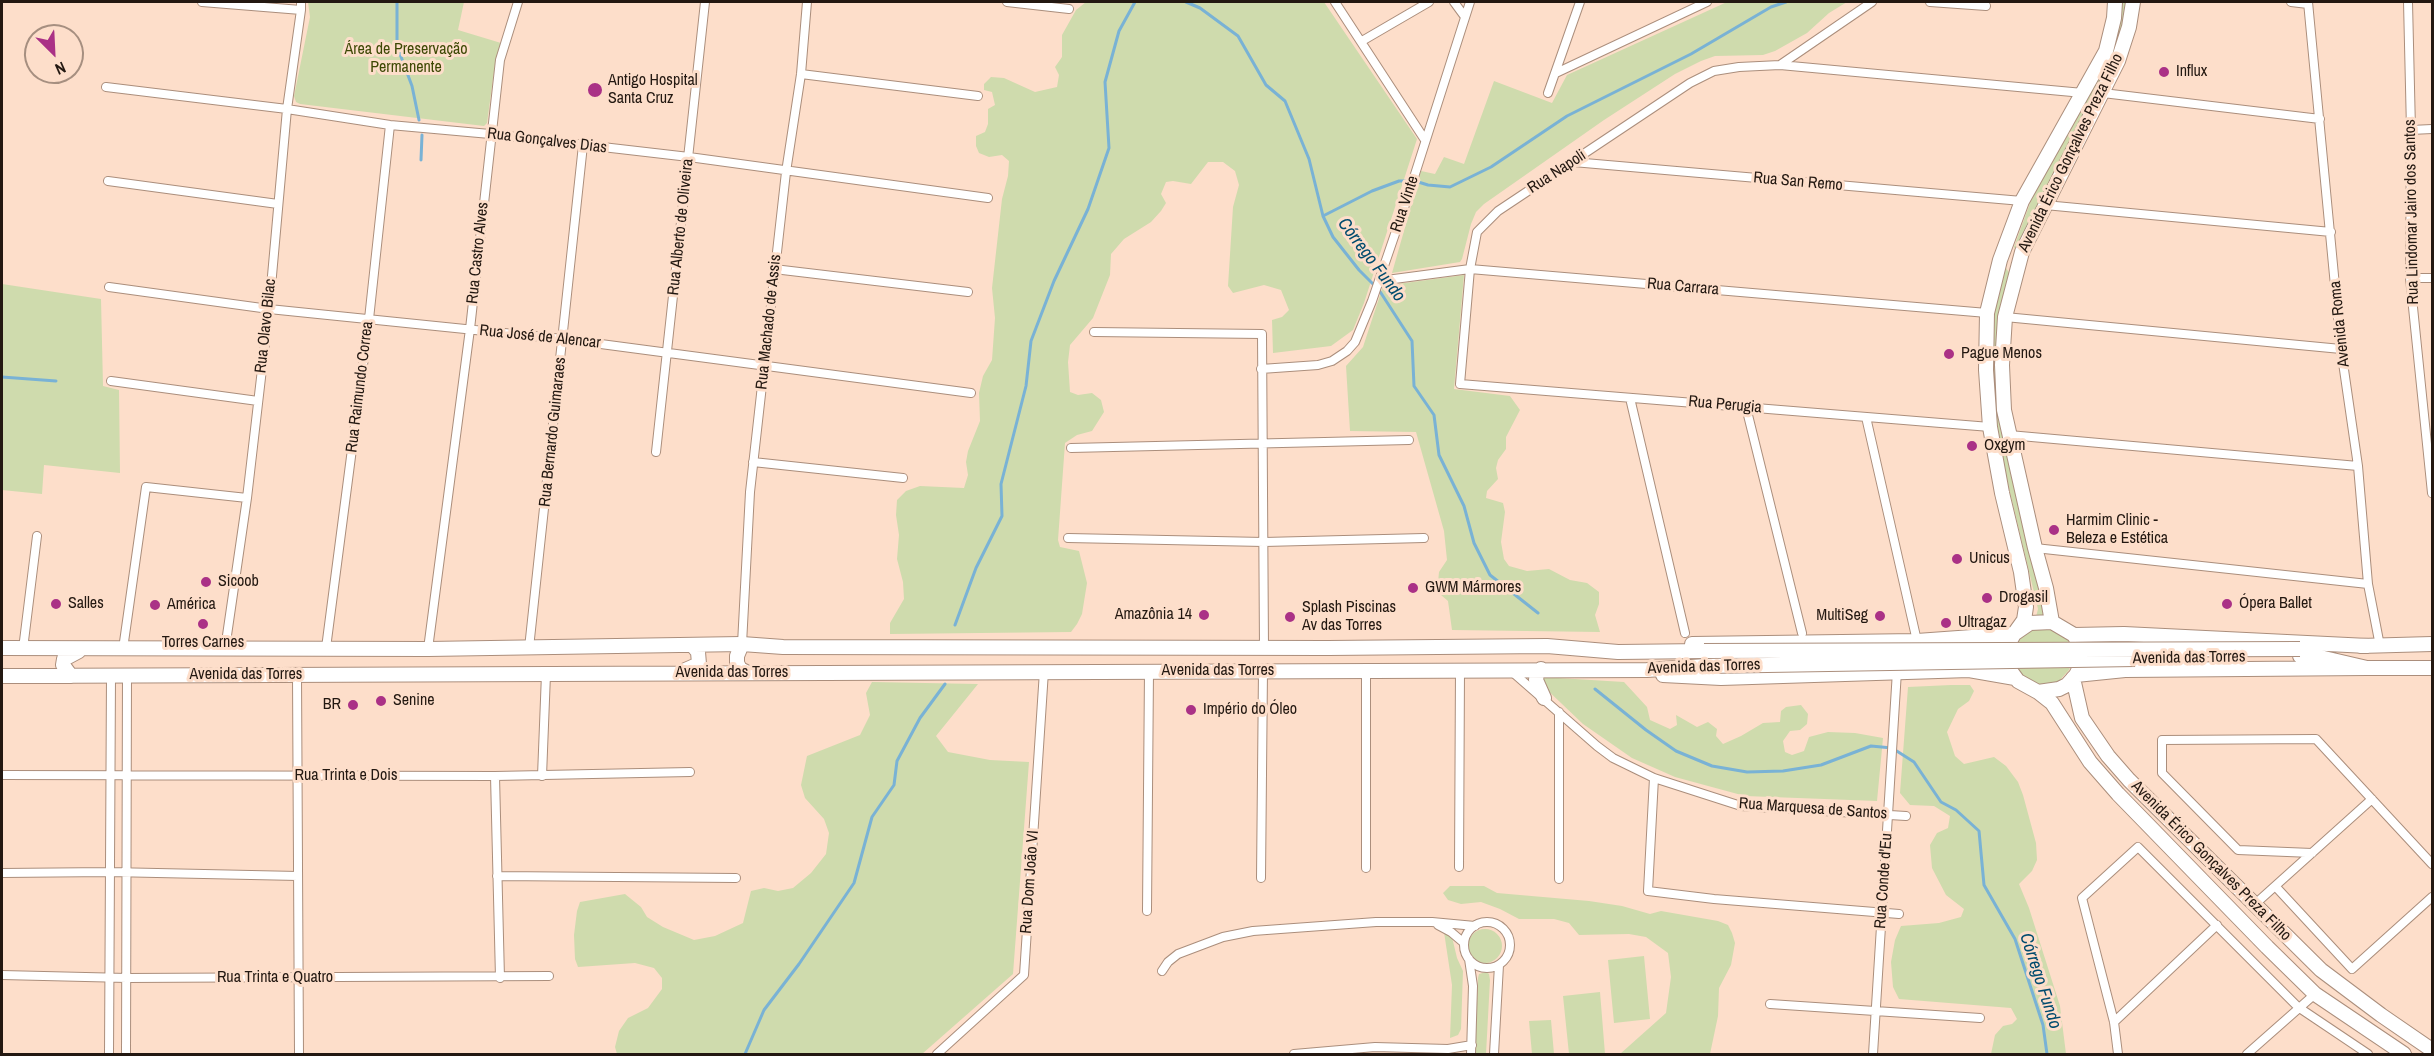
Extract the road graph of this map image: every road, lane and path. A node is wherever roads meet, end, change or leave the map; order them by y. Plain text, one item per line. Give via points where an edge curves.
1 (202, 2) edge
2 (518, 2) edge
3 (705, 2) edge
4 (807, 2) edge
5 (1006, 2) edge
6 (1335, 2) edge
7 (1429, 2) edge
8 (1454, 2) edge
9 (1470, 2) edge
10 (1580, 2) edge
11 (1704, 2) edge
12 (1872, 2) edge
13 (1930, 2) edge
14 (2115, 2) edge
15 (2133, 2) edge
16 (2291, 2) edge
17 (2408, 2) edge
18 (2308, 3) edge
19 (301, 6) edge
20 (1986, 6) dead end
21 (1069, 9) dead end
22 (1465, 17) junction
23 (1362, 41) junction
24 (1780, 65) junction
25 (1556, 73) junction
26 (801, 74) junction
27 (106, 87) dead end
28 (1548, 93) dead end
29 (2083, 93) junction
30 (2103, 93) junction
31 (978, 96) dead end
32 (287, 109) junction
33 (2320, 119) junction
34 (390, 125) junction
35 (2433, 129) edge
36 (2411, 130) junction
37 (490, 134) junction
38 (1425, 140) junction
39 (583, 145) junction
40 (689, 158) junction
41 (1573, 162) junction
42 (786, 172) junction
43 (108, 181) dead end
44 (988, 198) dead end
45 (2022, 201) junction
46 (278, 204) junction
47 (2045, 205) junction
48 (2331, 232) junction
49 (2007, 241) junction
50 (2022, 252) junction
51 (1999, 261) junction
52 (774, 269) junction
53 (1470, 269) junction
54 (2015, 275) junction
55 (2410, 278) junction
56 (2433, 278) edge
57 (1378, 282) junction
58 (109, 287) dead end
59 (968, 292) dead end
60 (269, 309) junction
61 (1987, 313) junction
62 (2005, 317) junction
63 (369, 319) junction
64 (470, 329) junction
65 (1094, 332) dead end
66 (564, 339) junction
67 (2341, 349) junction
68 (667, 352) junction
69 (764, 366) junction
70 (1261, 369) junction
71 (111, 381) dead end
72 (1460, 384) joint
73 (971, 393) dead end
74 (1630, 398) junction
75 (258, 401) junction
76 (1746, 407) junction
77 (1866, 417) junction
78 (1990, 427) junction
79 (2429, 428) edge
80 (2009, 435) junction
81 (1408, 440) dead end
82 (1263, 443) junction
83 (1071, 448) dead end
84 (656, 452) dead end
85 (753, 462) junction
86 (2358, 466) junction
87 (903, 478) dead end
88 (2433, 493) edge
89 (247, 498) junction
90 (37, 536) dead end
91 (1068, 538) dead end
92 (1424, 538) dead end
93 (1264, 542) junction
94 (2035, 548) junction
95 (2368, 584) junction
96 (2052, 622) junction
97 (2069, 631) junction
98 (1685, 633) dead end
99 (1802, 633) dead end
100 (2014, 634) junction
101 (1917, 641) junction
102 (742, 644) junction
103 (2433, 644) edge
104 (693, 646) junction
105 (1547, 646) junction
106 (2374, 646) junction
107 (2, 648) edge
108 (326, 648) junction
109 (529, 648) junction
110 (1264, 648) junction
111 (1328, 648) junction
112 (23, 649) junction
113 (123, 649) junction
114 (225, 649) junction
115 (428, 649) junction
116 (84, 650) junction
117 (2300, 653) junction
118 (2367, 668) junction
119 (2433, 668) edge
120 (1460, 669) junction
121 (1541, 669) junction
122 (1263, 670) junction
123 (1298, 670) junction
124 (1366, 670) junction
125 (1510, 670) junction
126 (1647, 670) junction
127 (1044, 671) junction
128 (1149, 671) junction
129 (1897, 671) junction
130 (663, 673) junction
131 (748, 673) junction
132 (546, 674) junction
133 (127, 675) junction
134 (297, 675) junction
135 (2, 676) edge
136 (71, 676) junction
137 (111, 676) junction
138 (2074, 676) junction
139 (2019, 681) junction
140 (2038, 692) junction
141 (1544, 698) junction
142 (1558, 712) junction
143 (690, 772) dead end
144 (2, 775) edge
145 (111, 775) junction
146 (125, 775) junction
147 (298, 776) junction
148 (495, 776) junction
149 (542, 776) junction
150 (1654, 778) junction
151 (2372, 799) junction
152 (1888, 814) junction
153 (1906, 816) dead end
154 (2312, 853) junction
155 (2433, 864) edge
156 (1459, 867) dead end
157 (1366, 868) dead end
158 (111, 872) junction
159 (126, 872) junction
160 (2, 873) edge
161 (298, 876) junction
162 (497, 876) junction
163 (736, 878) dead end
164 (1261, 878) dead end
165 (1559, 879) dead end
166 (2276, 887) junction
167 (2433, 897) edge
168 (2254, 904) junction
169 (1148, 911) dead end
170 (1882, 913) junction
171 (1899, 914) dead end
172 (1432, 922) junction
173 (2217, 925) junction
174 (1475, 926) junction
175 (1464, 943) junction
176 (1469, 959) junction
177 (1499, 965) junction
178 (1162, 971) dead end
179 (2, 975) edge
180 (549, 976) dead end
181 (111, 977) junction
182 (127, 978) junction
183 (299, 978) junction
184 (500, 978) junction
185 (2315, 994) junction
186 (1770, 1004) dead end
187 (2298, 1007) junction
188 (1876, 1011) junction
189 (2380, 1015) junction
190 (1980, 1018) dead end
191 (2114, 1022) junction
192 (2368, 1029) junction
193 (1448, 1049) junction
194 (1471, 1050) edge
195 (2433, 1050) edge
196 (109, 1054) edge
197 (126, 1054) edge
198 (299, 1054) edge
199 (937, 1054) edge
200 (1294, 1054) edge
201 (1460, 1054) edge
202 (1494, 1054) edge
203 (1873, 1054) edge
204 (2118, 1054) edge
205 (2247, 1054) edge
206 (2368, 1054) edge
207 (2404, 1054) edge

1 - 19 street
2 - 37 street, Rua Castro Alves via 500,60
3 - 40 street, Rua Alberto de Oliveira
4 - 26 street, Rua Machado de Assis
5 - 21 street
6 - 23 street
7 - 23 street
8 - 22 street
9 - 22 street, Rua Vinte
10 - 25 street
11 - 25 street
12 - 24 street
13 - 20 street
14 - 29 main road, Avenida Érico Gonçalves Preza Filho via 2106,51
15 - 30 main road, Avenida Érico Gonçalves Preza Filho via 2118,61
16 - 18 street
17 - 36 street, Rua Lindomar Jairo dos Santos
18 - 33 street, Avenida Roma
19 - 32 street, Rua Olavo Bilac
22 - 38 street, Rua Vinte
23 - 38 street
24 - 29 street, Rua Napoli
24 - 41 street, Rua Napoli via 1714,71
25 - 28 street
26 - 31 street
26 - 42 street, Rua Machado de Assis
27 - 32 street, Rua Gonçalves Dias
29 - 45 main road, Avenida Érico Gonçalves Preza Filho
30 - 33 street
30 - 47 main road, Avenida Érico Gonçalves Preza Filho
32 - 34 street, Rua Gonçalves Dias
32 - 46 street, Rua Olavo Bilac
33 - 48 street, Avenida Roma
34 - 37 street, Rua Gonçalves Dias
34 - 63 street, Rua Raimundo Correa
35 - 36 street
36 - 55 street, Rua Lindomar Jairo dos Santos
37 - 39 street, Rua Gonçalves Dias
37 - 64 street, Rua Castro Alves
38 - 57 street, Rua Vinte
39 - 40 street, Rua Gonçalves Dias
39 - 66 street, Rua Bernardo Guimaraes
40 - 42 street, Rua Gonçalves Dias
40 - 68 street, Rua Alberto de Oliveira
41 - 45 street, Rua San Remo
41 - 53 street, Rua Napoli via 1498,211 1478,232
42 - 44 street, Rua Gonçalves Dias
42 - 52 street, Rua Machado de Assis
43 - 46 street
45 - 49 main road, Avenida Érico Gonçalves Preza Filho
46 - 60 street, Rua Olavo Bilac
47 - 48 street
47 - 50 main road, Avenida Érico Gonçalves Preza Filho
48 - 67 street, Avenida Roma
49 - 50 main road via 2014,252
49 - 51 main road, Avenida Érico Gonçalves Preza Filho
50 - 54 main road, Avenida Érico Gonçalves Preza Filho
51 - 54 main road via 2010,262
51 - 61 main road, Avenida Érico Gonçalves Preza Filho
52 - 59 street
52 - 69 street, Rua Machado de Assis
53 - 57 street, Rua Carrara
53 - 61 street, Rua Carrara
53 - 72 street, Rua Napoli
54 - 62 main road, Avenida Érico Gonçalves Preza Filho
55 - 56 street
55 - 79 street, Rua Lindomar Jairo dos Santos
57 - 70 street, Rua Vinte via 1355,342 1347,351 1318,365
58 - 60 street, Rua José de Alencar
60 - 63 street, Rua José de Alencar
60 - 75 street, Rua Olavo Bilac
61 - 78 main road, Avenida Érico Gonçalves Preza Filho
62 - 67 street
62 - 80 main road, Avenida Érico Gonçalves Preza Filho via 2002,365
63 - 64 street, Rua José de Alencar
63 - 108 street, Rua Raimundo Correa
64 - 66 street, Rua José de Alencar
64 - 115 street, Rua Castro Alves
65 - 70 street via 1262,334
66 - 68 street, Rua José de Alencar
66 - 109 street, Rua Bernardo Guimaraes
67 - 86 street, Avenida Roma
68 - 69 street, Rua José de Alencar
68 - 84 street, Rua Alberto de Oliveira
69 - 73 street, Rua José de Alencar
69 - 85 street, Rua Machado de Assis
70 - 82 street
71 - 75 street
72 - 74 street, Rua Perugia
74 - 76 street, Rua Perugia
74 - 98 street
75 - 89 street, Rua Olavo Bilac
76 - 77 street, Rua Perugia
76 - 99 street
77 - 78 street, Rua Perugia
77 - 101 street
78 - 100 main road, Avenida Érico Gonçalves Preza Filho via 2025,597 2026,614
79 - 88 street, Rua Lindomar Jairo dos Santos
80 - 86 street
80 - 94 main road, Avenida Érico Gonçalves Preza Filho
81 - 82 street
82 - 83 street
82 - 93 street
85 - 87 street
85 - 102 street, Rua Machado de Assis
86 - 95 street, Avenida Roma
89 - 113 street via 146,487
89 - 114 street, Rua Olavo Bilac
90 - 112 street
91 - 93 street
92 - 93 street
93 - 110 street
94 - 95 street
94 - 96 main road, Avenida Érico Gonçalves Preza Filho
95 - 106 street, Avenida Roma
96 - 97 main road
96 - 100 main road via 2030,623
97 - 106 main road
97 - 138 main road, Avenida Érico Gonçalves Preza Filho via 2082,654
100 - 101 main road
100 - 139 main road, Avenida Érico Gonçalves Preza Filho via 2007,652
101 - 105 main road
102 - 104 main road, Avenida das Torres
102 - 110 main road, Avenida das Torres
102 - 131 main road via 737,663
103 - 106 main road, Avenida das Torres
104 - 109 main road, Avenida das Torres
104 - 130 main road via 699,664 687,671
105 - 111 main road, Avenida das Torres
105 - 117 main road, Avenida das Torres, bridge via 1618,652
106 - 117 main road, Avenida das Torres
107 - 112 main road, Avenida das Torres
108 - 114 main road, Avenida das Torres
108 - 115 main road, Avenida das Torres
109 - 115 main road, Avenida das Torres
110 - 111 main road, Avenida das Torres
111 - 123 main road via 1338,653 1337,664
112 - 116 main road, Avenida das Torres
113 - 114 main road, Avenida das Torres
113 - 116 main road, Avenida das Torres
116 - 136 main road via 64,658 63,664
117 - 118 main road, Avenida das Torres
117 - 126 main road, Avenida das Torres, bridge
118 - 119 main road, Avenida das Torres
118 - 138 main road via 2126,670
120 - 124 main road, Avenida das Torres
120 - 125 main road, Avenida das Torres
120 - 156 street
121 - 125 main road, Avenida das Torres
121 - 126 main road, Avenida das Torres
121 - 141 main road via 1536,680
122 - 123 main road, Avenida das Torres
122 - 128 main road, Avenida das Torres
122 - 164 street
123 - 124 main road, Avenida das Torres
124 - 157 street
125 - 141 street, Rua Marquesa de Santos
126 - 129 main road via 1690,678
127 - 128 main road, Avenida das Torres
127 - 131 main road, Avenida das Torres
127 - 199 street, Rua Dom João VI via 1024,975
128 - 169 street
129 - 139 main road via 1969,670
129 - 152 street, Rua Conde d'Eu
130 - 131 main road, Avenida das Torres
130 - 132 main road, Avenida das Torres
132 - 134 main road, Avenida das Torres
132 - 149 street
133 - 134 main road, Avenida das Torres
133 - 137 main road, Avenida das Torres
133 - 146 street
134 - 147 street
135 - 136 main road, Avenida das Torres
136 - 137 main road, Avenida das Torres
137 - 145 street
138 - 140 main road via 2059,689
138 - 168 main road, Avenida Érico Gonçalves Preza Filho via 2082,718 2108,756
139 - 140 main road
140 - 185 main road, Avenida Érico Gonçalves Preza Filho via 2052,703 2090,762 2118,794
141 - 142 street, Rua Marquesa de Santos
142 - 150 street, Rua Marquesa de Santos via 1613,758
142 - 165 street
143 - 149 street, Rua Trinta e Dois
144 - 145 street, Rua Trinta e Dois
145 - 146 street, Rua Trinta e Dois
145 - 158 street
146 - 147 street, Rua Trinta e Dois
146 - 159 street
147 - 148 street, Rua Trinta e Dois
147 - 161 street
148 - 149 street, Rua Trinta e Dois
148 - 162 street
150 - 152 street, Rua Marquesa de Santos via 1741,806
150 - 170 street via 1648,891
151 - 154 street
151 - 154 street via 2316,739 2162,740 2162,773 2238,850
151 - 155 street
152 - 153 street, Rua Marquesa de Santos
152 - 170 street, Rua Conde d'Eu
154 - 166 street
158 - 159 street
158 - 160 street
158 - 181 street
159 - 161 street
159 - 182 street
161 - 183 street
162 - 163 street
162 - 184 street
166 - 167 street via 2352,969
166 - 168 street
168 - 189 main road, Avenida Érico Gonçalves Preza Filho via 2320,970
170 - 171 street
170 - 188 street, Rua Conde d'Eu
172 - 174 street
172 - 175 street
172 - 178 street via 1309,926 1233,935 1178,954
173 - 187 street
173 - 191 street
173 - 191 street via 2138,847 2082,898
174 - 175 street
174 - 177 street via 1495,923 1506,931 1510,951
175 - 176 street
176 - 177 street via 1483,968
176 - 194 street via 1473,986
177 - 202 street
179 - 181 street, Rua Trinta e Quatro
180 - 184 street, Rua Trinta e Quatro
181 - 182 street, Rua Trinta e Quatro
181 - 196 street
182 - 183 street, Rua Trinta e Quatro
182 - 197 street
183 - 184 street, Rua Trinta e Quatro
183 - 198 street
185 - 187 street
185 - 192 main road, Avenida Érico Gonçalves Preza Filho
186 - 188 street
187 - 205 street
187 - 206 street
188 - 190 street
188 - 203 street, Rua Conde d'Eu
189 - 192 main road
189 - 195 main road, Avenida Érico Gonçalves Preza Filho
191 - 204 street
192 - 207 main road, Avenida Érico Gonçalves Preza Filho
193 - 194 street
193 - 200 street via 1375,1047
193 - 201 street

